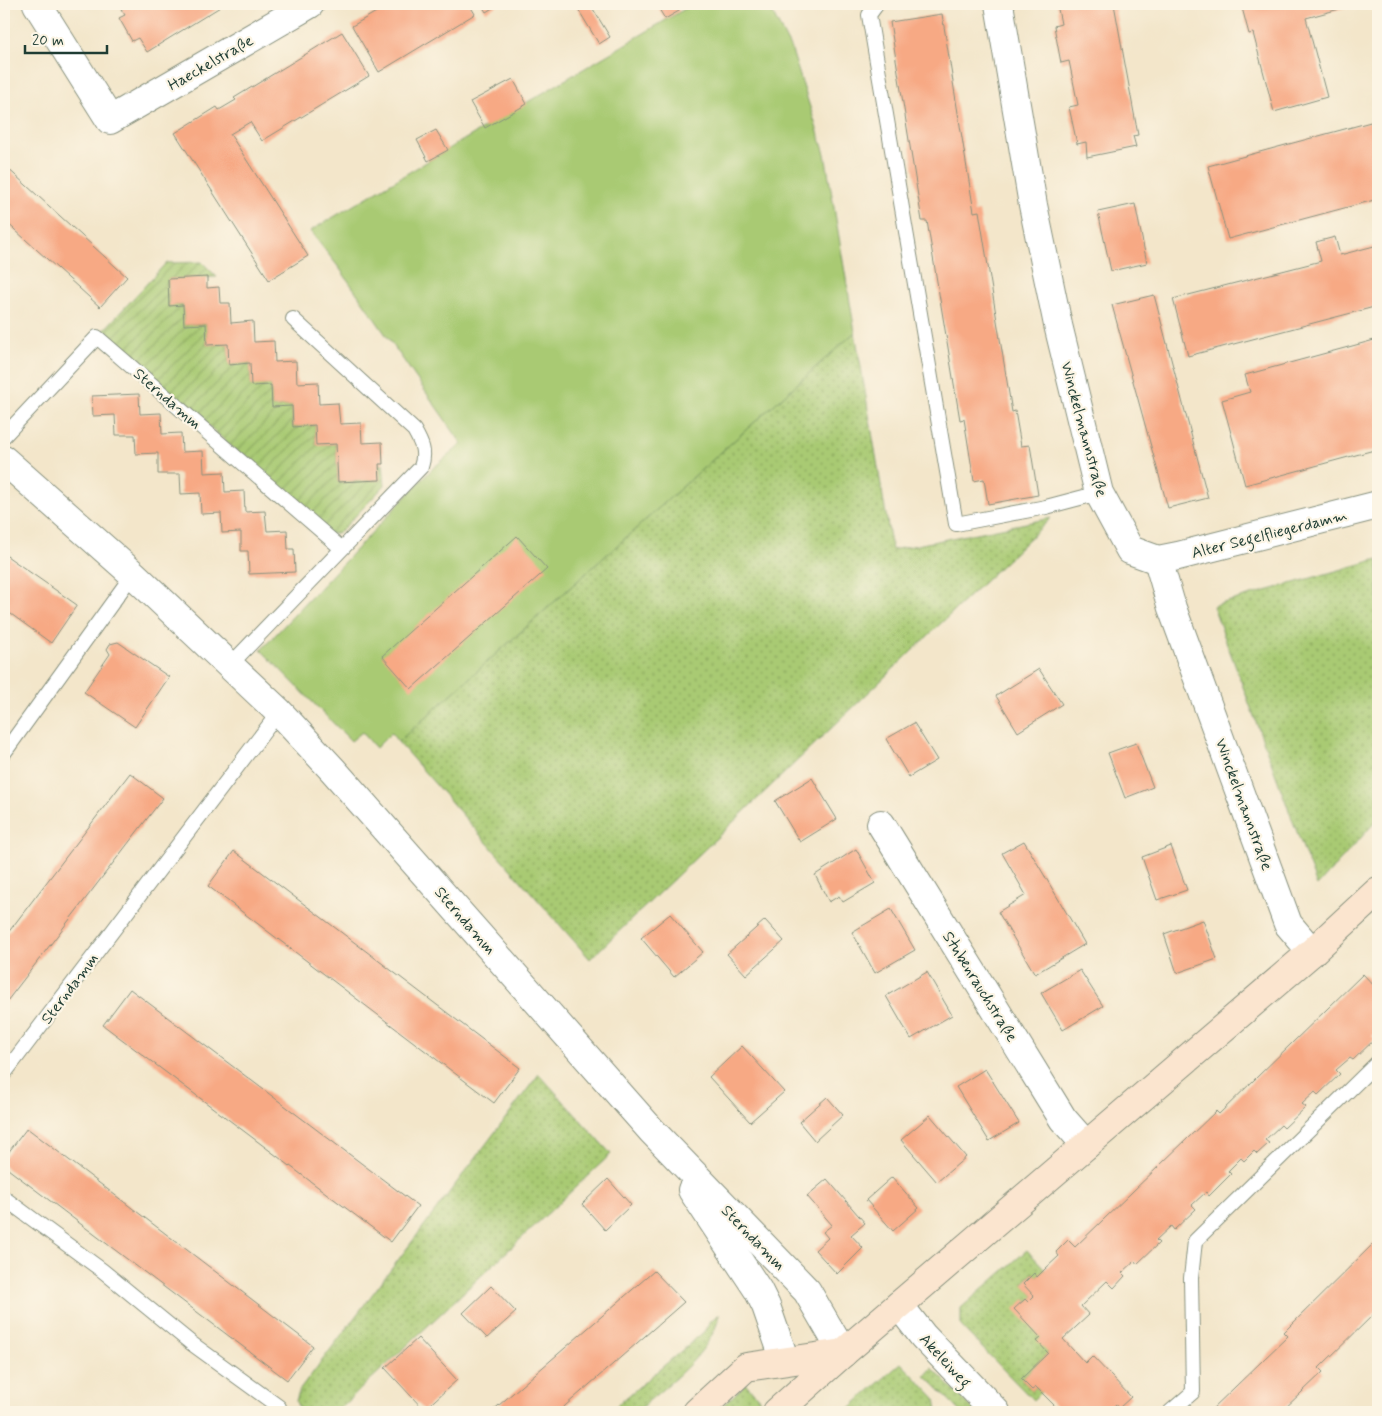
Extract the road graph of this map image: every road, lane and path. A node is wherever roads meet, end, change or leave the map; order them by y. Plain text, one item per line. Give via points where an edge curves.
1 (37, 4) edge
2 (310, 4) edge
3 (877, 4) edge
4 (999, 4) edge
5 (293, 319) dead end
6 (4, 436) edge
7 (4, 460) edge
8 (1099, 493) junction
9 (1378, 505) edge
10 (341, 548) junction
11 (1158, 560) junction
12 (134, 574) junction
13 (230, 665) junction
14 (279, 712) junction
15 (4, 753) edge
16 (881, 824) dead end
17 (1378, 891) edge
18 (1312, 952) junction
19 (1378, 1062) edge
20 (4, 1074) edge
21 (652, 1131) junction
22 (1086, 1146) junction
23 (4, 1198) edge
24 (899, 1305) junction
25 (842, 1353) junction
26 (785, 1361) junction
27 (279, 1407) dead end
28 (697, 1412) edge
29 (777, 1412) edge
30 (996, 1412) edge
31 (1170, 1412) edge

1 - 2 street, Haeckelstraße via 110,120
3 - 8 lane via 869,15 956,524
4 - 8 street, Winckelmannstraße via 1054,308
5 - 10 lane via 414,430 423,447 421,467
6 - 10 lane, Sterndamm via 97,337
7 - 12 street, Sterndamm
8 - 11 street, Winckelmannstraße via 1130,550
9 - 11 street, Alter Segelfliegerdamm
10 - 13 lane
11 - 18 street, Winckelmannstraße via 1172,608 1288,924
12 - 13 street, Sterndamm
12 - 15 lane
13 - 14 street, Sterndamm
14 - 20 lane, Sterndamm
14 - 21 street, Sterndamm via 334,770
16 - 22 street, Stubenrauchstraße via 1063,1119
17 - 18 main road
18 - 22 main road
19 - 31 lane via 1195,1242 1191,1278 1192,1392
21 - 25 street, Sterndamm via 807,1291
21 - 26 street, Sterndamm via 758,1290
22 - 24 main road
23 - 27 lane
24 - 25 main road
24 - 30 street, Akeleiweg via 922,1336
25 - 26 main road
25 - 29 main road
26 - 28 main road via 746,1367

